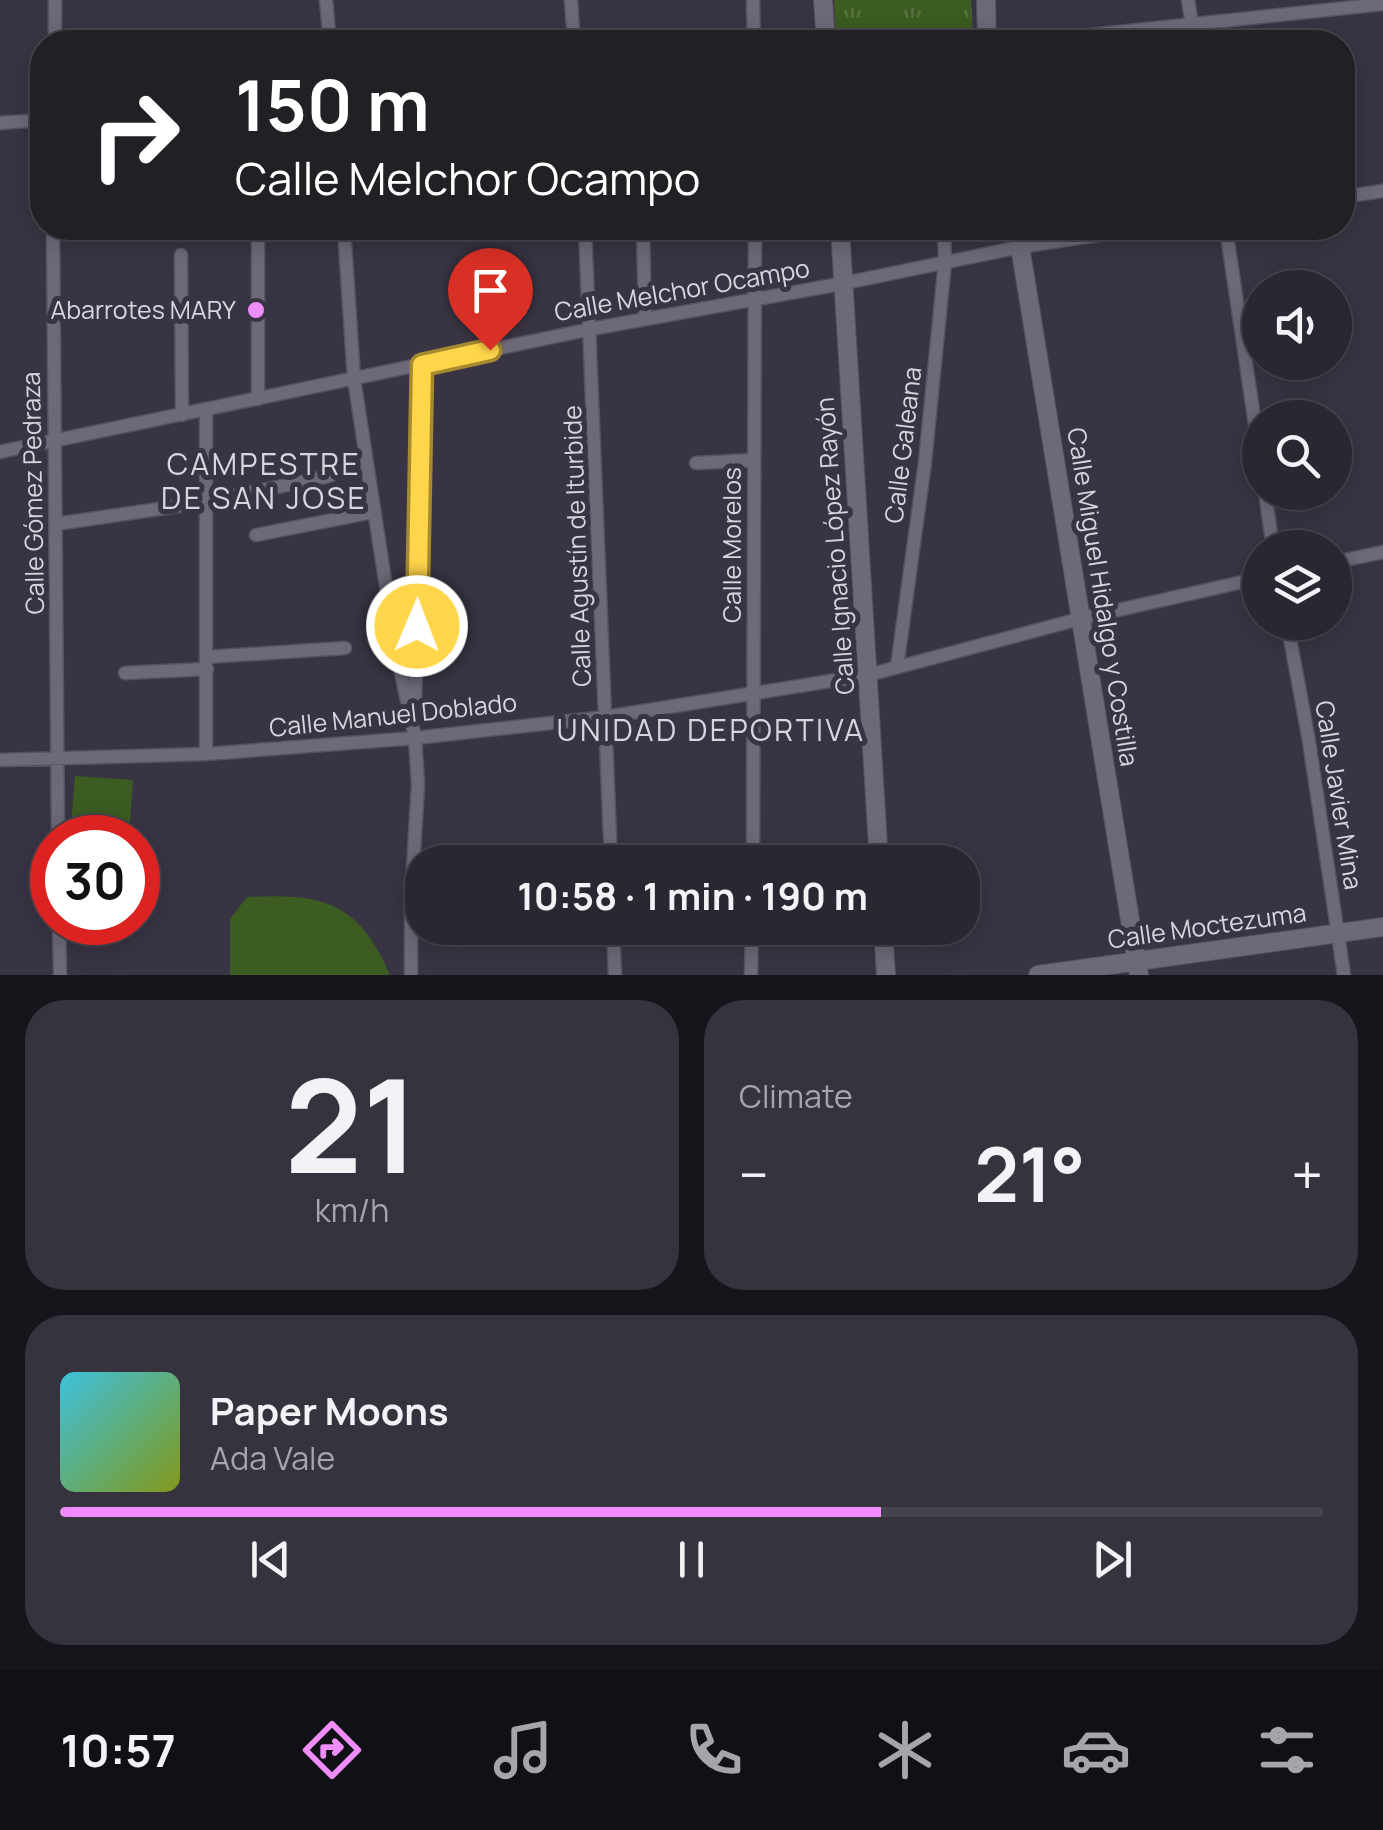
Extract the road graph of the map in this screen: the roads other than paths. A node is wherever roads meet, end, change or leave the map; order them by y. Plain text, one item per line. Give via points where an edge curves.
1 (55, 0) edge
2 (326, 0) edge
3 (571, 0) edge
4 (753, 0) edge
5 (823, 0) edge
6 (986, 0) edge
7 (1188, 0) edge
8 (1383, 4) edge
9 (1192, 23) junction
10 (55, 30) edge
11 (329, 30) edge
12 (573, 30) edge
13 (754, 30) edge
14 (825, 30) edge
15 (987, 30) edge
16 (1130, 30) edge
17 (1193, 30) edge
18 (30, 121) edge
19 (0, 122) edge
20 (1383, 191) edge
21 (1355, 195) edge
22 (53, 240) edge
23 (258, 240) edge
24 (345, 240) edge
25 (586, 240) edge
26 (643, 240) edge
27 (755, 240) edge
28 (841, 240) edge
29 (944, 240) edge
30 (1019, 240) edge
31 (1061, 240) edge
32 (1228, 240) edge
33 (1020, 247) junction
34 (181, 256) dead end
35 (945, 262) junction
36 (845, 283) junction
37 (754, 300) junction
38 (645, 319) junction
39 (591, 329) junction
40 (422, 365) junction
41 (354, 379) junction
42 (258, 399) junction
43 (1251, 400) edge
44 (206, 410) junction
45 (182, 415) junction
46 (54, 442) junction
47 (0, 452) edge
48 (754, 460) junction
49 (696, 463) dead end
50 (330, 476) dead end
51 (206, 502) junction
52 (373, 512) junction
53 (56, 524) junction
54 (256, 535) dead end
55 (1383, 552) edge
56 (1352, 558) edge
57 (1242, 582) edge
58 (1082, 618) junction
59 (1290, 640) edge
60 (344, 648) dead end
61 (207, 663) junction
62 (897, 667) junction
63 (125, 674) dead end
64 (868, 675) junction
65 (755, 694) junction
66 (606, 718) junction
67 (415, 738) junction
68 (206, 754) junction
69 (56, 757) junction
70 (0, 760) edge
71 (57, 815) edge
72 (610, 845) edge
73 (752, 845) edge
74 (878, 845) edge
75 (1383, 927) edge
76 (1336, 932) junction
77 (59, 945) edge
78 (614, 945) edge
79 (752, 945) edge
80 (884, 945) edge
81 (1138, 968) edge
82 (60, 975) edge
83 (412, 975) edge
84 (615, 975) edge
85 (751, 975) edge
86 (886, 975) edge
87 (1038, 975) edge
88 (1344, 975) edge

1 - 10 street
2 - 11 street
3 - 12 street
4 - 13 street
5 - 14 street
6 - 15 street
7 - 9 street
8 - 9 street
9 - 16 street
9 - 17 street
18 - 19 street
20 - 21 street
22 - 46 street, Calle Gómez Pedraza
23 - 42 street
24 - 41 street
25 - 39 street, Calle Agustín de Iturbide
26 - 38 street
27 - 37 street, Calle Morelos
28 - 36 street, Calle Ignacio López Rayón
29 - 35 street, Calle Galeana
30 - 33 street, Calle Miguel Hidalgo y Costilla
31 - 33 street, Calle Melchor Ocampo
32 - 43 street
33 - 35 street, Calle Melchor Ocampo
33 - 58 street, Calle Miguel Hidalgo y Costilla
34 - 45 street
35 - 36 street, Calle Melchor Ocampo
35 - 62 street, Calle Galeana
36 - 37 street, Calle Melchor Ocampo
36 - 64 street, Calle Ignacio López Rayón
37 - 38 street, Calle Melchor Ocampo
37 - 48 street, Calle Morelos
38 - 39 street, Calle Melchor Ocampo
39 - 40 street, Calle Melchor Ocampo
39 - 66 street, Calle Agustín de Iturbide
40 - 41 street, Calle Melchor Ocampo
40 - 67 street
41 - 42 street, Calle Melchor Ocampo
41 - 52 street
42 - 44 street, Calle Melchor Ocampo
44 - 45 street, Calle Melchor Ocampo
44 - 51 street
45 - 46 street, Calle Melchor Ocampo
46 - 47 street, Calle Melchor Ocampo
46 - 53 street, Calle Gómez Pedraza
48 - 49 street
48 - 65 street, Calle Morelos
50 - 51 street
51 - 53 street
51 - 61 street
52 - 54 street
52 - 67 street
53 - 69 street, Calle Gómez Pedraza
55 - 56 street
57 - 58 street, Calle Manuel Doblado
58 - 62 street, Calle Manuel Doblado
58 - 81 street, Calle Miguel Hidalgo y Costilla
59 - 76 street, Calle Javier Mina
60 - 61 street
61 - 63 street
61 - 68 street
62 - 64 street, Calle Manuel Doblado
64 - 65 street, Calle Manuel Doblado
64 - 74 street, Calle Ignacio López Rayón
65 - 66 street, Calle Manuel Doblado
65 - 73 street, Calle Morelos
66 - 67 street, Calle Manuel Doblado
66 - 72 street, Calle Agustín de Iturbide
67 - 68 street, Calle Manuel Doblado
67 - 83 street
68 - 69 street, Calle Manuel Doblado
69 - 70 street
69 - 71 street, Calle Gómez Pedraza
75 - 76 street, Calle Moctezuma
76 - 81 street, Calle Moctezuma
76 - 88 street, Calle Javier Mina
77 - 82 street
78 - 84 street
79 - 85 street
80 - 86 street
81 - 87 street, Calle Moctezuma

